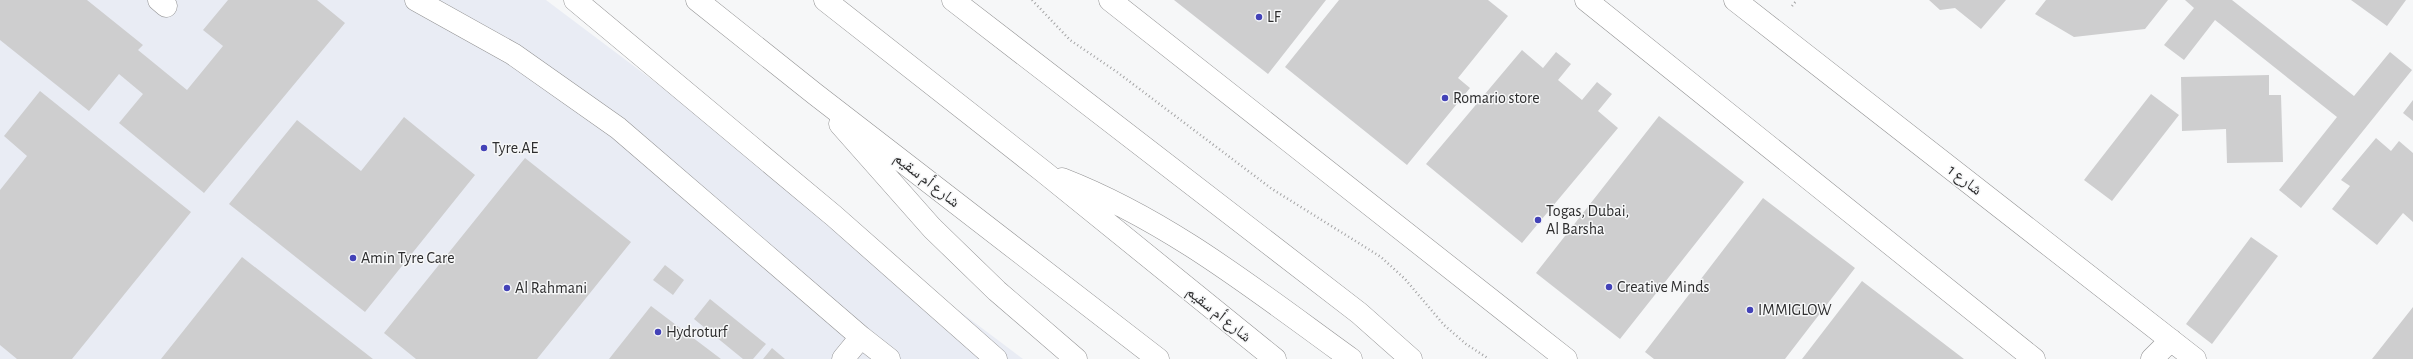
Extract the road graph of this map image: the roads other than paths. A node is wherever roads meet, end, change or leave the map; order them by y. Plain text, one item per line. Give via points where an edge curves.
1 (416, 0) edge
2 (575, 0) edge
3 (697, 0) edge
4 (825, 0) edge
5 (953, 0) edge
6 (1110, 0) edge
7 (1586, 0) edge
8 (1735, 0) edge
9 (815, 94) junction
10 (1044, 172) junction
11 (861, 337) junction
12 (2171, 340) junction
13 (843, 359) edge
14 (889, 359) edge
15 (996, 359) edge
16 (1076, 359) edge
17 (1158, 359) edge
18 (1275, 359) edge
19 (1351, 359) edge
20 (1411, 359) edge
21 (1566, 359) edge
22 (2034, 359) edge
23 (2152, 359) edge
24 (2195, 359) edge

1 - 11 main road via 513,54 618,128
2 - 15 main road via 834,216
3 - 9 main road, شارع أم سقيم
4 - 10 main road, شارع أم سقيم
5 - 20 main road via 1359,313
6 - 21 main road
7 - 22 main road
8 - 12 main road, شارع 1
9 - 16 main road via 872,163 932,228 997,291
9 - 17 main road, شارع أم سقيم
10 - 18 main road, شارع أم سقيم
10 - 19 main road via 1096,192 1146,217 1194,246
11 - 13 main road
11 - 14 main road
12 - 23 main road
12 - 24 main road, شارع 1

